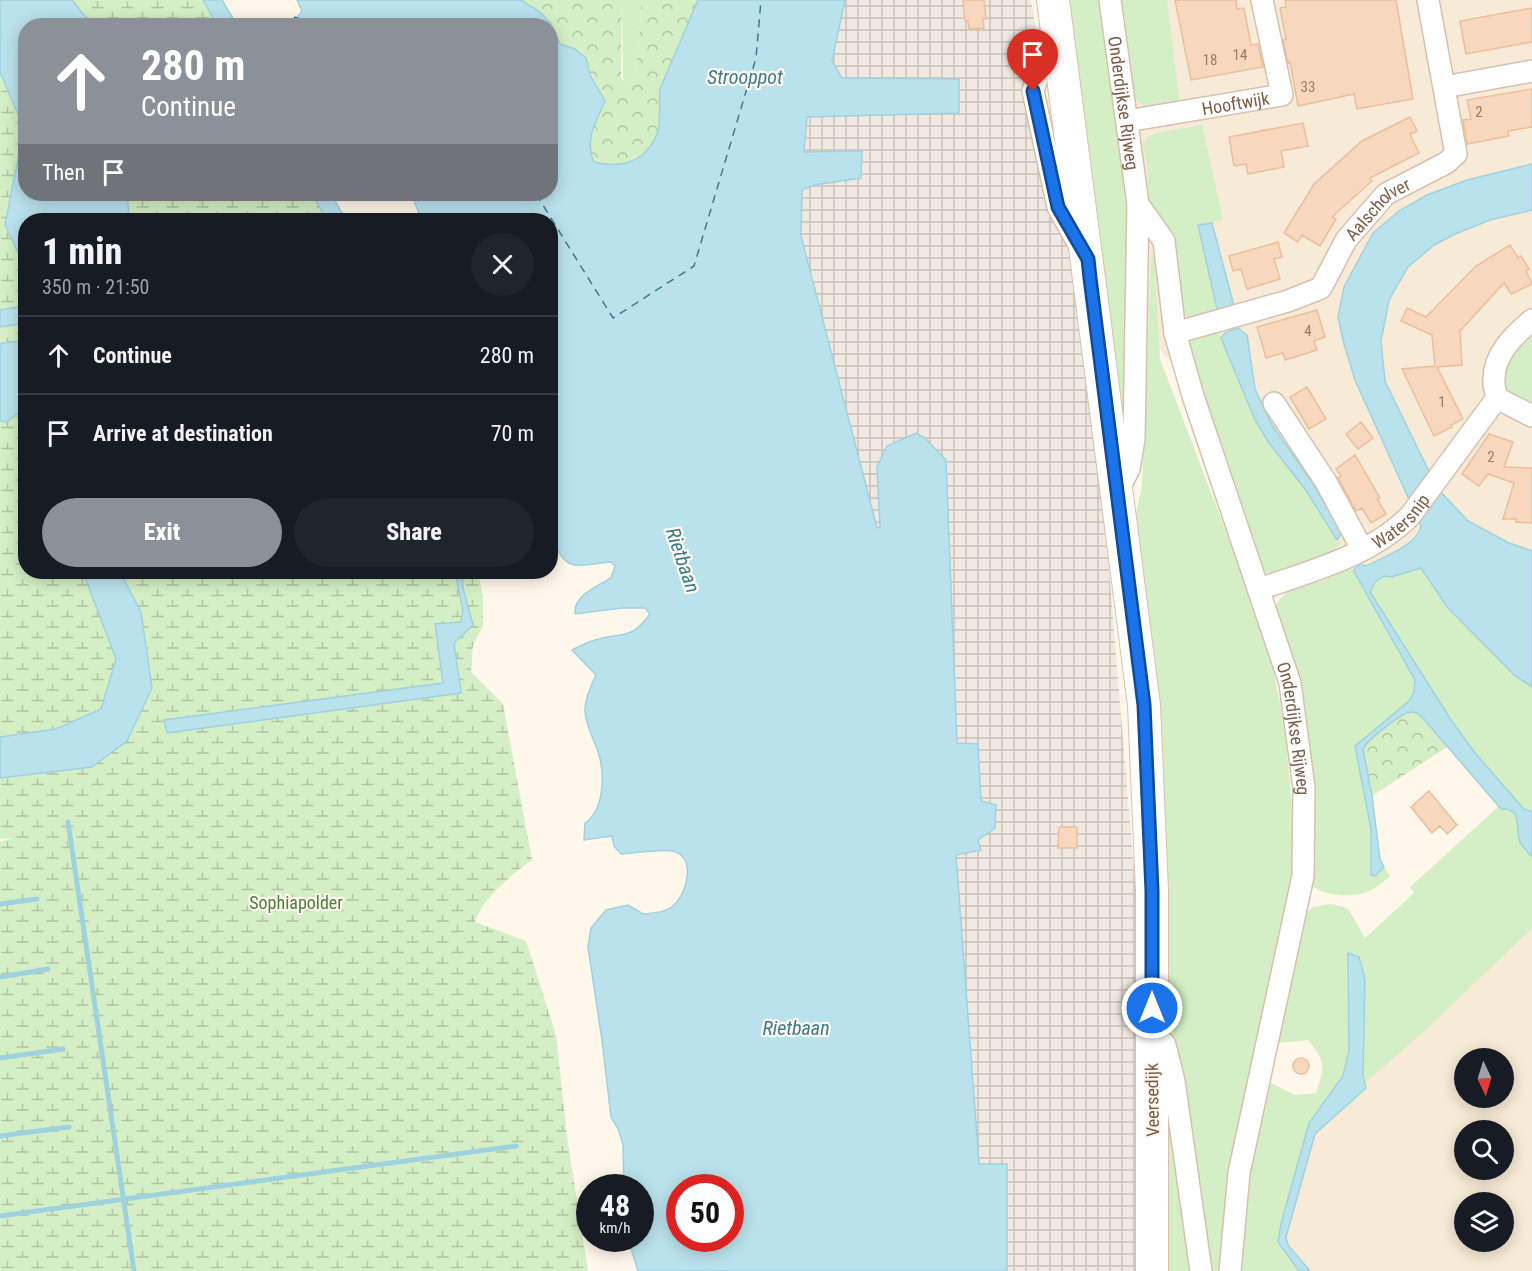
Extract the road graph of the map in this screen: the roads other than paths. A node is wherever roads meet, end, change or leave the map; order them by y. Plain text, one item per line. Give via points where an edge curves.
1 (1110, 0) edge
2 (1262, 0) edge
3 (1428, 0) edge
4 (1054, 9) edge
5 (1532, 71) edge
6 (1444, 87) junction
7 (1127, 121) junction
8 (1138, 204) junction
9 (1532, 320) edge
10 (1175, 333) junction
11 (1497, 398) junction
12 (1274, 403) dead end
13 (1532, 416) edge
14 (1117, 492) junction
15 (1362, 549) junction
16 (1260, 590) junction
17 (1152, 1029) junction
18 (1152, 1271) edge
19 (1201, 1271) edge
20 (1230, 1271) edge

1 - 7 street, Onderdijkse Rijweg
2 - 7 street, Hooftwijk via 1281,95
3 - 6 street, Aalscholver
4 - 14 main road, Veersedijk
5 - 6 street
6 - 10 street, Aalscholver via 1456,154 1386,194 1346,240 1321,288
7 - 8 street, Onderdijkse Rijweg
8 - 10 street, Onderdijkse Rijweg via 1164,241
8 - 14 street, Onderdijkse Rijweg via 1134,439 1129,469
9 - 11 street via 1499,356 1493,378
10 - 16 street, Onderdijkse Rijweg
11 - 13 street
11 - 15 street, Watersnip via 1410,516
12 - 15 street via 1326,482
14 - 17 main road, Veersedijk via 1144,705 1152,891
15 - 16 street, Watersnip
16 - 20 street, Onderdijkse Rijweg via 1290,683 1304,788 1303,876 1239,1173
17 - 18 main road, Veersedijk
17 - 19 street via 1165,1045 1174,1081

